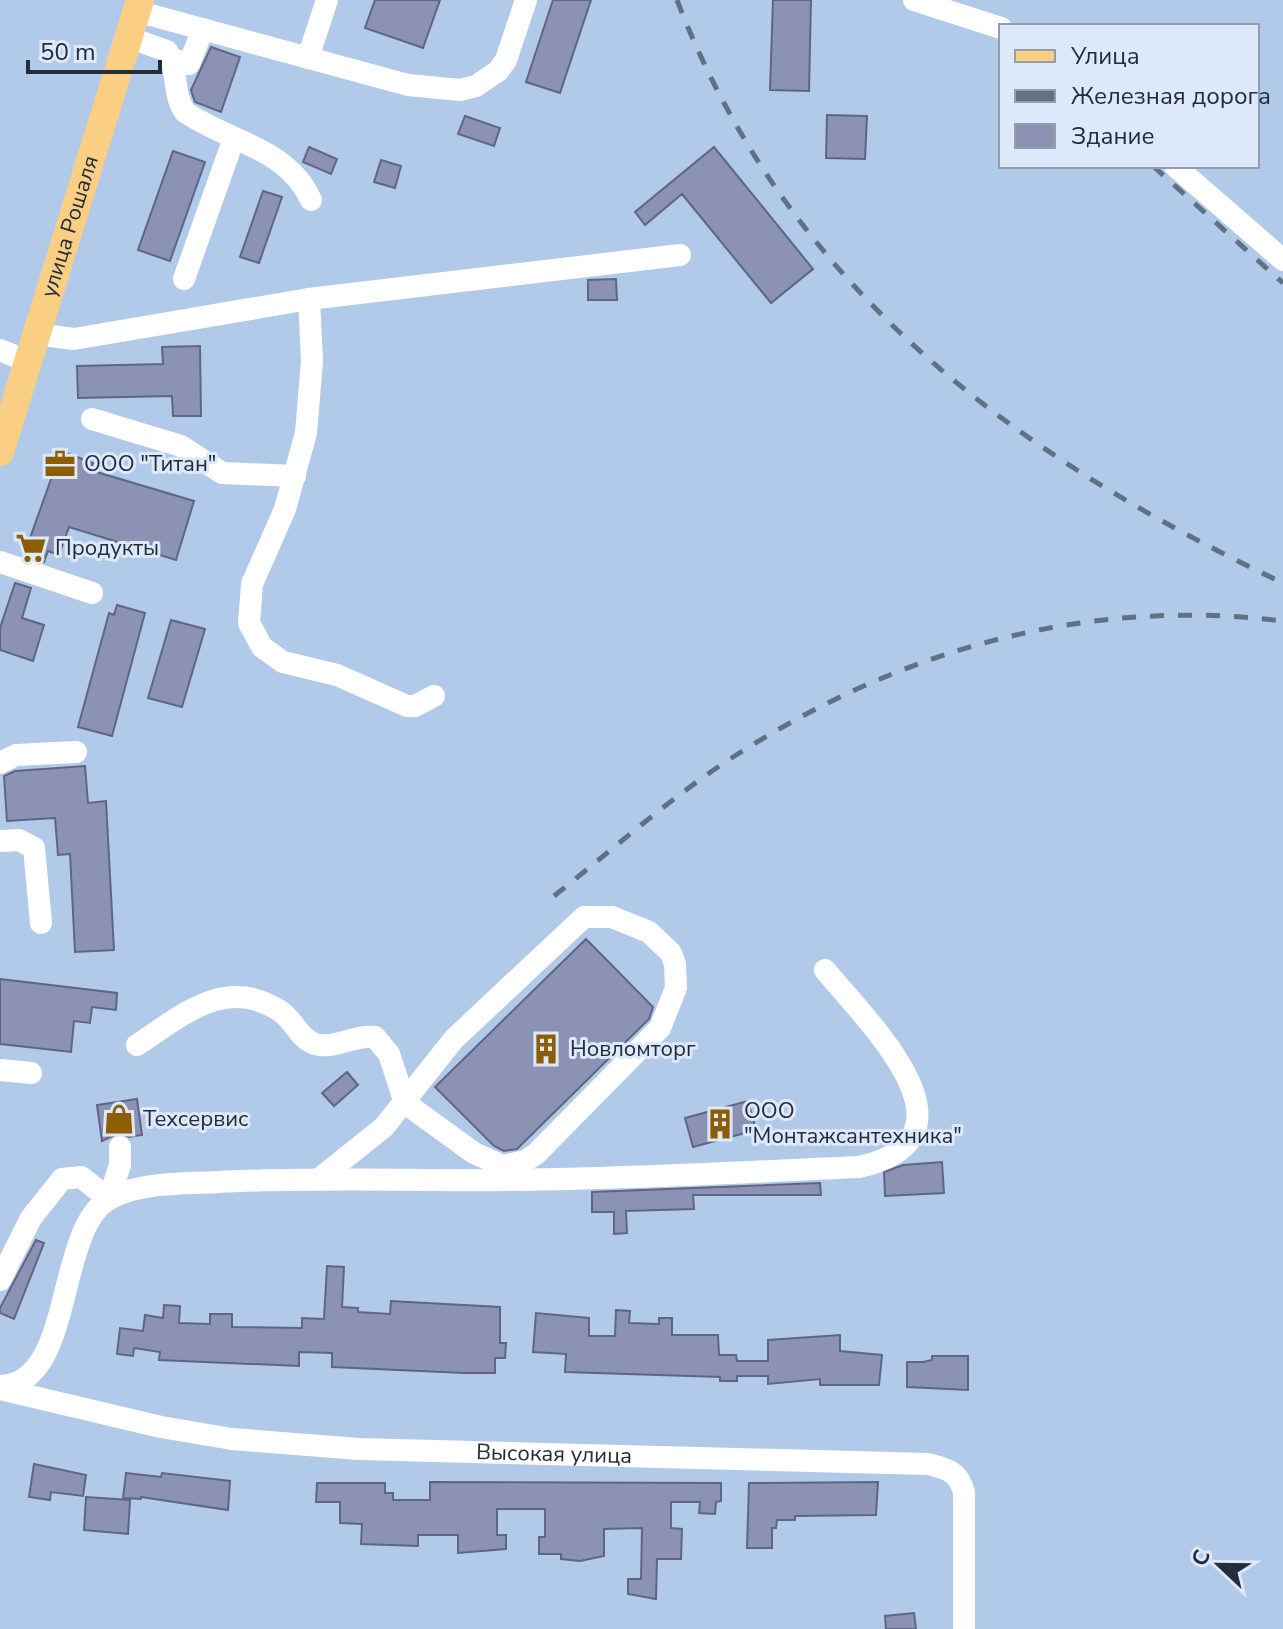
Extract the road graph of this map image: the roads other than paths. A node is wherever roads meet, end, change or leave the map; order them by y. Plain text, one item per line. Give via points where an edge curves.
1 (327, 0) edge
2 (526, 0) edge
3 (914, 0) edge
4 (135, 16) edge
5 (999, 27) edge
6 (203, 29) junction
7 (308, 58) junction
8 (180, 61) junction
9 (234, 138) junction
10 (1177, 168) edge
11 (311, 200) dead end
12 (680, 255) dead end
13 (1283, 260) edge
14 (184, 279) dead end
15 (309, 299) junction
16 (35, 334) junction
17 (0, 350) edge
18 (27, 361) junction
19 (92, 419) dead end
20 (0, 452) edge
21 (295, 476) junction
22 (0, 562) edge
23 (92, 593) dead end
24 (434, 696) dead end
25 (76, 752) dead end
26 (0, 763) edge
27 (0, 841) edge
28 (41, 923) dead end
29 (825, 970) dead end
30 (137, 1045) dead end
31 (0, 1070) edge
32 (31, 1073) dead end
33 (405, 1103) junction
34 (120, 1147) dead end
35 (319, 1179) junction
36 (109, 1199) junction
37 (0, 1280) edge
38 (0, 1388) edge
39 (964, 1629) edge

1 - 7 street
2 - 7 street via 506,60 476,86 460,90 408,85
3 - 5 street
4 - 6 street
4 - 8 street via 155,45
4 - 16 main road, улица Рошаля
6 - 7 street
6 - 8 street
8 - 9 street via 178,99 185,112
9 - 11 street via 289,166
9 - 14 street
10 - 13 street
12 - 15 street
15 - 16 street via 74,339
15 - 21 street via 311,401
16 - 18 main road, улица Рошаля
17 - 18 street
18 - 20 main road, улица Рошаля
19 - 21 street via 181,446 222,473
21 - 24 street via 252,584 248,608 255,637 283,662 337,675 400,704 415,706
22 - 23 street
25 - 26 street via 16,755
27 - 28 street via 19,840 34,848
29 - 35 street via 888,1046 915,1095 913,1139 893,1157 859,1167 584,1179
30 - 33 street via 215,998 253,1000 281,1011 319,1045 368,1036 381,1041
31 - 32 street
33 - 33 street via 454,1039 584,917 626,921 649,932 671,953 676,988 660,1028 525,1161 503,1166 486,1161
33 - 35 street via 366,1143
34 - 36 street
35 - 36 street via 182,1184
36 - 37 street via 81,1177 62,1179 31,1218
36 - 38 street via 87,1227 44,1354 28,1376
38 - 39 street, Высокая улица via 172,1430 232,1439 359,1449 778,1458 950,1469 964,1492

